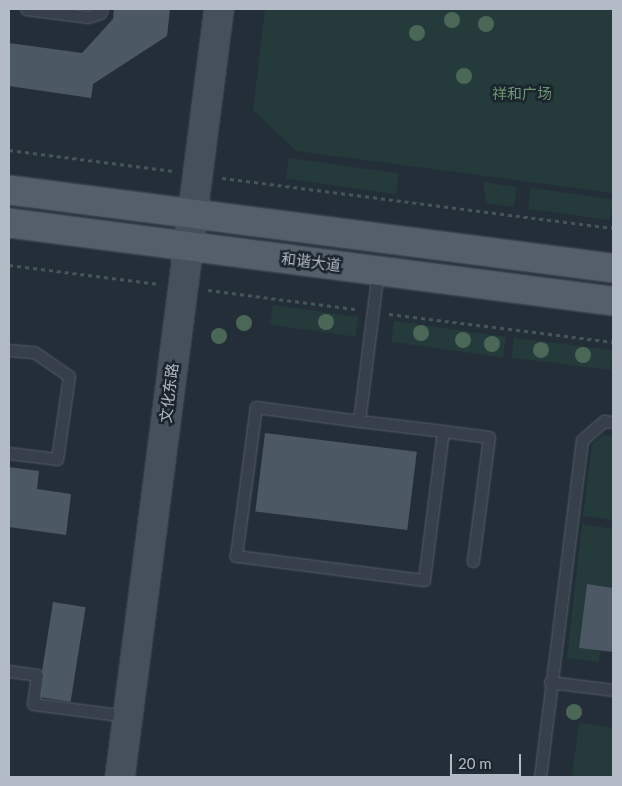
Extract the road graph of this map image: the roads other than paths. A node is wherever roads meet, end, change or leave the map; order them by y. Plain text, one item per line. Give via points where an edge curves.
1 (26, 9) edge
2 (102, 9) edge
3 (219, 9) edge
4 (9, 190) edge
5 (192, 213) junction
6 (9, 223) edge
7 (188, 247) junction
8 (613, 268) edge
9 (378, 271) junction
10 (613, 302) edge
11 (9, 350) edge
12 (359, 421) junction
13 (613, 422) edge
14 (443, 431) junction
15 (9, 453) edge
16 (472, 562) dead end
17 (9, 671) edge
18 (550, 682) junction
19 (613, 690) edge
20 (127, 716) junction
21 (120, 777) edge
22 (540, 777) edge

1 - 2 lane via 88,17
3 - 5 street, 文化东路
4 - 5 main road
5 - 7 street, 文化东路
5 - 8 main road
6 - 7 main road, 和谐大道
7 - 9 main road, 和谐大道
7 - 20 street, 文化东路
9 - 10 main road, 和谐大道
9 - 12 lane
11 - 15 lane via 34,352 69,376 57,459
12 - 14 lane
12 - 14 lane via 256,408 236,556 424,580
13 - 18 lane via 604,421 582,440
14 - 16 lane via 488,437
17 - 20 lane via 37,675 33,704
18 - 19 lane
18 - 22 lane
20 - 21 street, 文化东路

